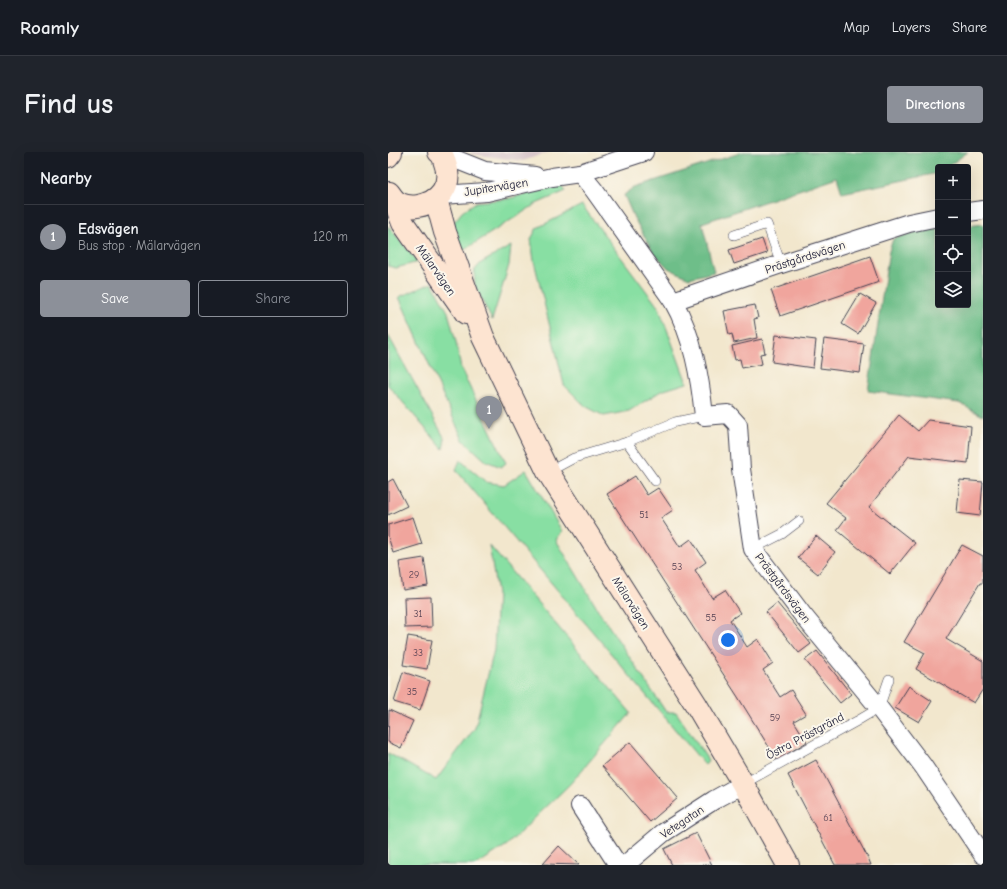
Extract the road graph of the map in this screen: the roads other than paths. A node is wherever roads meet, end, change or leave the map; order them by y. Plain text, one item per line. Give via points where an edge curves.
1 (391, 152) edge
2 (644, 152) edge
3 (441, 153) edge
4 (388, 156) edge
5 (580, 173) junction
6 (552, 177) junction
7 (391, 196) edge
8 (438, 197) junction
9 (983, 210) edge
10 (971, 212) edge
11 (935, 218) edge
12 (734, 235) dead end
13 (781, 264) junction
14 (673, 301) junction
15 (483, 337) junction
16 (704, 416) junction
17 (627, 442) junction
18 (548, 472) junction
19 (655, 482) dead end
20 (798, 521) dead end
21 (753, 549) junction
22 (889, 680) dead end
23 (879, 708) junction
24 (743, 784) junction
25 (580, 806) dead end
26 (983, 855) edge
27 (618, 865) edge
28 (625, 865) edge
29 (788, 865) edge

1 - 4 main road
2 - 5 street, Jupitervägen
3 - 6 street, Jupitervägen via 486,171
3 - 8 main road via 447,168 447,177 446,186
5 - 6 street, Jupitervägen
5 - 14 street
6 - 8 street, Jupitervägen via 487,192
7 - 8 main road via 400,204 414,206
7 - 15 main road, Mälarvägen via 403,223
8 - 15 main road, Mälarvägen via 445,232
9 - 10 street
11 - 13 street, Prästgårdsvägen via 909,223
12 - 13 lane via 767,224
13 - 14 street, Prästgårdsvägen
14 - 16 street via 681,314 691,342
15 - 18 main road, Mälarvägen
16 - 17 lane via 675,422
16 - 21 street, Prästgårdsvägen via 728,414 738,425 741,469
17 - 18 lane via 574,458
17 - 19 lane
18 - 24 main road, Mälarvägen via 697,706
20 - 21 lane via 782,534
21 - 23 street, Prästgårdsvägen
22 - 23 lane
23 - 24 lane, Östra Prästgränd
23 - 26 street, Prästgårdsvägen via 923,766
24 - 28 street, Vetegatan via 663,833
24 - 29 main road, Mälarvägen
25 - 27 street

